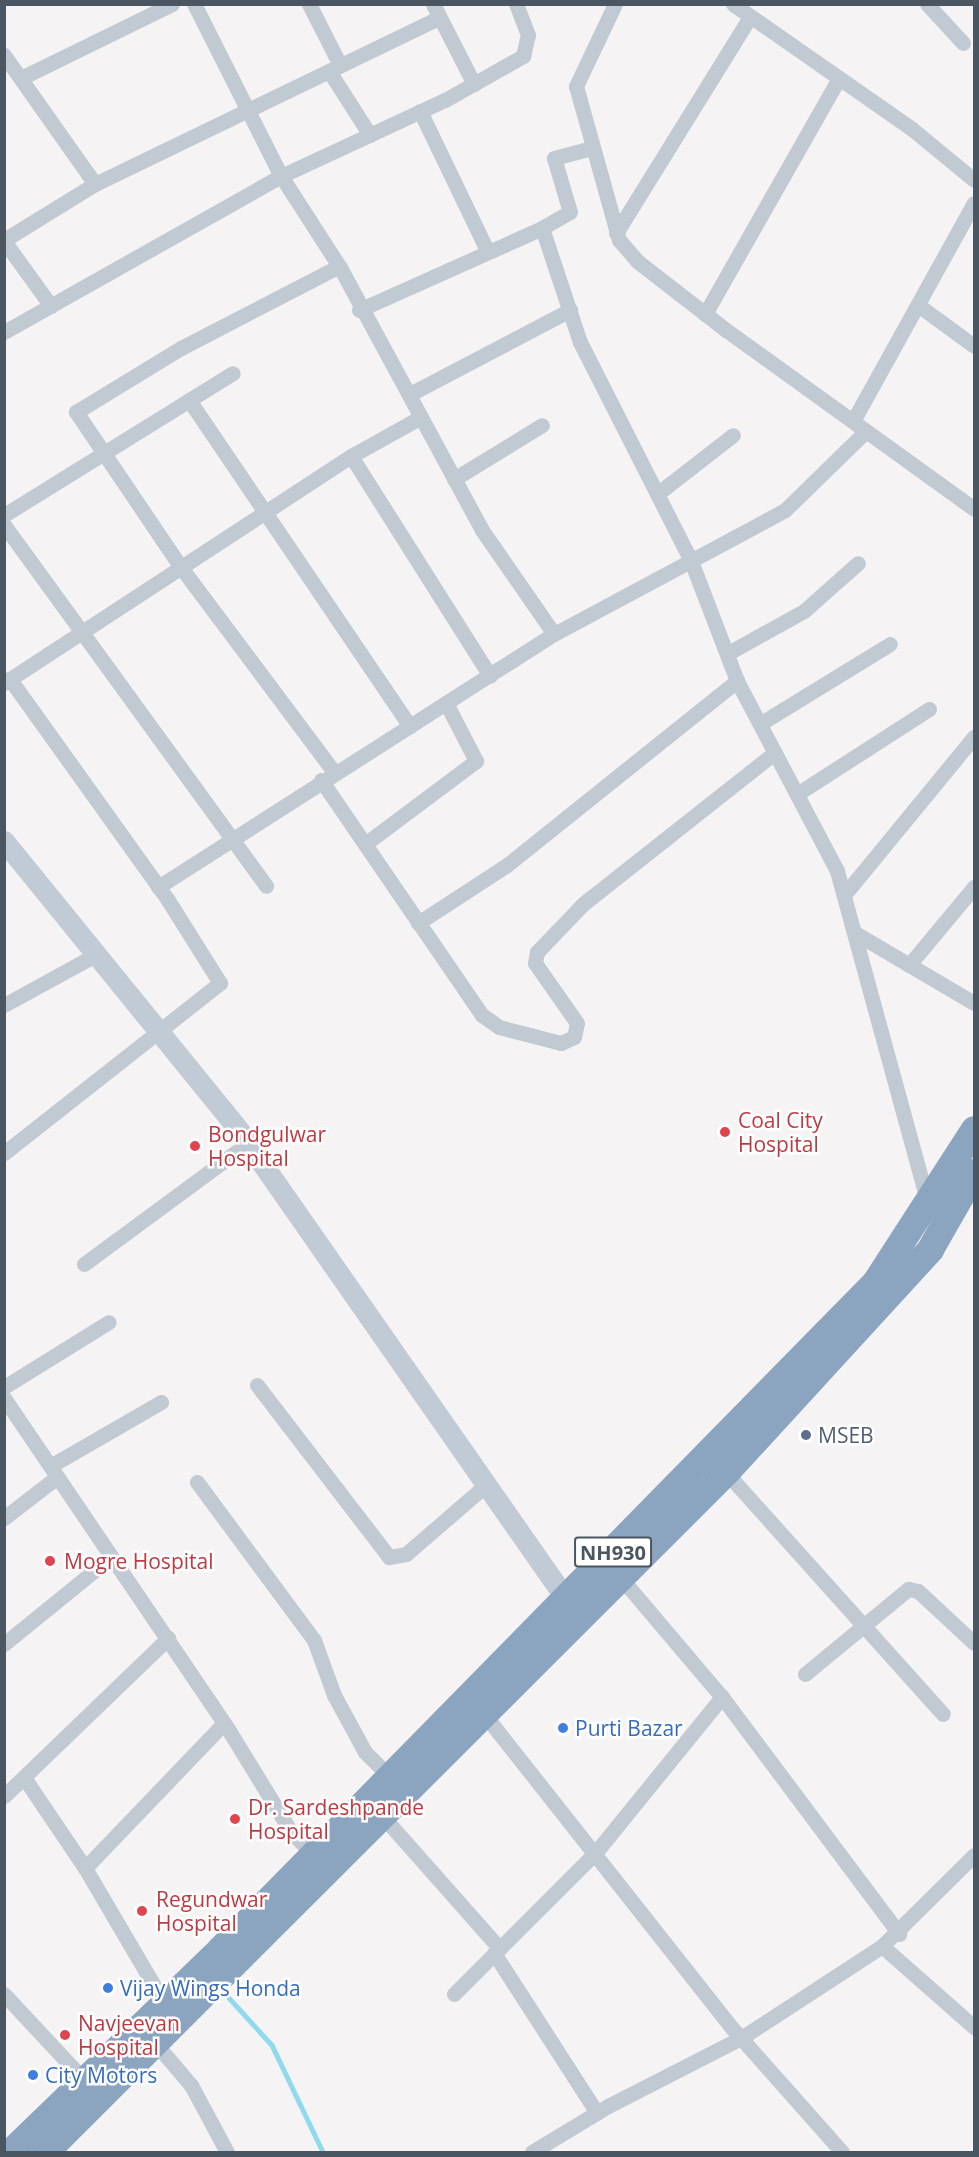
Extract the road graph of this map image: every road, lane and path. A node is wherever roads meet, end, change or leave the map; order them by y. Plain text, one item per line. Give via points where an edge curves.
1 (172, 4) edge
2 (194, 4) edge
3 (309, 4) edge
4 (516, 4) edge
5 (615, 4) edge
6 (734, 4) edge
7 (927, 4) edge
8 (436, 11) edge
9 (750, 17) junction
10 (963, 43) dead end
11 (4, 55) edge
12 (334, 68) junction
13 (21, 78) junction
14 (839, 78) junction
15 (474, 84) junction
16 (247, 110) junction
17 (420, 111) junction
18 (370, 135) junction
19 (586, 149) junction
20 (281, 176) junction
21 (975, 180) edge
22 (95, 184) junction
23 (975, 203) edge
24 (542, 228) junction
25 (616, 234) junction
26 (4, 240) edge
27 (487, 250) junction
28 (9, 259) edge
29 (339, 266) junction
30 (918, 305) junction
31 (51, 306) junction
32 (359, 310) junction
33 (570, 310) junction
34 (705, 314) junction
35 (4, 332) edge
36 (975, 346) edge
37 (233, 373) dead end
38 (410, 394) junction
39 (189, 400) junction
40 (421, 417) junction
41 (853, 421) junction
42 (542, 425) dead end
43 (866, 430) junction
44 (733, 435) dead end
45 (104, 454) junction
46 (351, 456) junction
47 (454, 479) junction
48 (657, 494) junction
49 (975, 509) edge
50 (264, 512) junction
51 (4, 514) edge
52 (4, 525) edge
53 (691, 561) junction
54 (858, 563) dead end
55 (180, 566) junction
56 (83, 633) junction
57 (554, 634) junction
58 (890, 644) dead end
59 (730, 652) junction
60 (490, 676) junction
61 (7, 681) edge
62 (737, 681) junction
63 (446, 703) junction
64 (929, 709) dead end
65 (761, 723) junction
66 (410, 726) junction
67 (975, 737) edge
68 (773, 754) junction
69 (328, 776) junction
70 (797, 795) junction
71 (234, 837) junction
72 (4, 841) edge
73 (364, 844) junction
74 (266, 886) dead end
75 (158, 887) junction
76 (975, 887) edge
77 (844, 895) junction
78 (418, 923) junction
79 (855, 933) junction
80 (97, 954) junction
81 (909, 965) junction
82 (975, 1003) edge
83 (4, 1005) edge
84 (159, 1031) junction
85 (975, 1129) edge
86 (248, 1143) junction
87 (4, 1153) edge
88 (975, 1172) edge
89 (929, 1206) junction
90 (84, 1264) dead end
91 (109, 1322) dead end
92 (257, 1385) dead end
93 (4, 1387) edge
94 (4, 1398) edge
95 (161, 1402) dead end
96 (718, 1464) junction
97 (54, 1471) junction
98 (197, 1482) dead end
99 (486, 1485) junction
100 (666, 1516) junction
101 (4, 1518) edge
102 (110, 1558) junction
103 (621, 1578) junction
104 (572, 1608) junction
105 (861, 1624) junction
106 (168, 1638) junction
107 (975, 1643) edge
108 (4, 1644) edge
109 (805, 1674) dead end
110 (722, 1697) junction
111 (477, 1705) junction
112 (943, 1714) dead end
113 (224, 1723) junction
114 (383, 1771) junction
115 (24, 1779) junction
116 (7, 1790) edge
117 (376, 1808) junction
118 (311, 1852) junction
119 (596, 1852) junction
120 (975, 1855) edge
121 (86, 1868) junction
122 (899, 1934) junction
123 (882, 1946) junction
124 (236, 1947) junction
125 (497, 1951) junction
126 (192, 1989) junction
127 (4, 1994) edge
128 (454, 1994) dead end
129 (163, 2001) junction
130 (975, 2027) edge
131 (741, 2038) junction
132 (155, 2043) junction
133 (84, 2080) junction
134 (597, 2113) junction
135 (10, 2152) edge
136 (45, 2152) edge
137 (227, 2152) edge
138 (532, 2152) edge
139 (842, 2152) edge

1 - 13 street
2 - 16 street
3 - 12 street
4 - 15 street via 528,35 523,56
5 - 19 street via 576,86
6 - 9 street
7 - 10 street
8 - 12 street
8 - 15 street
9 - 14 street
9 - 25 street
11 - 13 street
12 - 16 street
12 - 18 street
13 - 22 street
14 - 21 street
14 - 34 street
15 - 17 street
16 - 20 street
16 - 22 street
17 - 18 street
17 - 27 street
18 - 20 street
19 - 24 street via 554,158 570,212
19 - 25 street
20 - 29 street
20 - 31 street
22 - 26 street
23 - 30 street
24 - 27 street
24 - 33 street
25 - 34 street via 637,261
26 - 28 street
27 - 32 street
28 - 31 street
29 - 32 street
29 - 45 street via 181,348 76,412
30 - 36 street
30 - 41 street
31 - 35 street
32 - 38 street
33 - 38 street
33 - 48 street via 580,342
34 - 41 street
37 - 39 street
38 - 40 street
39 - 45 street
39 - 50 street
40 - 46 street
40 - 47 street
41 - 43 street
42 - 47 street
43 - 49 street
43 - 53 street via 785,510
44 - 48 street
45 - 51 street
45 - 55 street
46 - 50 street
46 - 60 street
47 - 57 street
48 - 53 street
50 - 55 street
50 - 66 street
52 - 56 street
53 - 57 street
53 - 59 street
54 - 59 street via 804,611
55 - 56 street
55 - 69 street
56 - 61 street
56 - 71 street
57 - 60 street
58 - 65 street
59 - 62 street
60 - 63 street
61 - 75 street
62 - 65 street
62 - 78 street via 507,865
63 - 66 street
63 - 73 street via 476,762
64 - 70 street
65 - 68 street
66 - 69 street
67 - 77 street
68 - 70 street
68 - 78 street via 583,904 537,952 536,963 577,1023 568,1041 490,1022
69 - 71 street
69 - 73 street
70 - 77 street
71 - 74 street
71 - 75 street
72 - 80 street
73 - 78 street
75 - 84 street via 220,983
76 - 81 street
77 - 79 street
79 - 81 street
79 - 89 street
80 - 83 street
80 - 84 street
81 - 82 street
84 - 86 street
84 - 87 street
85 - 89 highway, NH930
86 - 90 street
86 - 99 street
88 - 96 highway, NH930 via 930,1249
89 - 96 highway, NH930 via 875,1282
91 - 93 street
92 - 99 street via 389,1557 406,1554
94 - 97 street
95 - 97 street
96 - 100 highway, NH930
96 - 105 street
97 - 101 street
97 - 102 street via 106,1544
98 - 114 street via 314,1640 334,1695 365,1752
99 - 104 street
100 - 103 highway, NH930
100 - 104 highway, NH930
102 - 106 street
102 - 108 street
103 - 104 highway, NH930
103 - 110 street
104 - 111 highway, NH930
105 - 107 street via 913,1589
105 - 109 street
105 - 112 street
106 - 113 street
106 - 115 street
110 - 119 street
110 - 122 street
111 - 114 highway, NH930
111 - 117 highway, NH930
111 - 119 street
113 - 118 street via 291,1832
113 - 121 street
114 - 117 highway, NH930
115 - 116 street
115 - 121 street
117 - 118 highway, NH930
117 - 124 highway, NH930
117 - 125 street
118 - 124 highway, NH930
119 - 125 street
119 - 131 street
120 - 122 street
121 - 129 street
122 - 123 street
123 - 130 street
123 - 131 street
124 - 126 highway, NH930
125 - 128 street
125 - 134 street
126 - 129 highway, NH930
126 - 132 highway, NH930
127 - 133 street
129 - 133 highway, NH930
131 - 134 street
131 - 139 street
132 - 136 highway, NH930
132 - 137 street via 191,2085
133 - 135 highway, NH930
134 - 138 street

